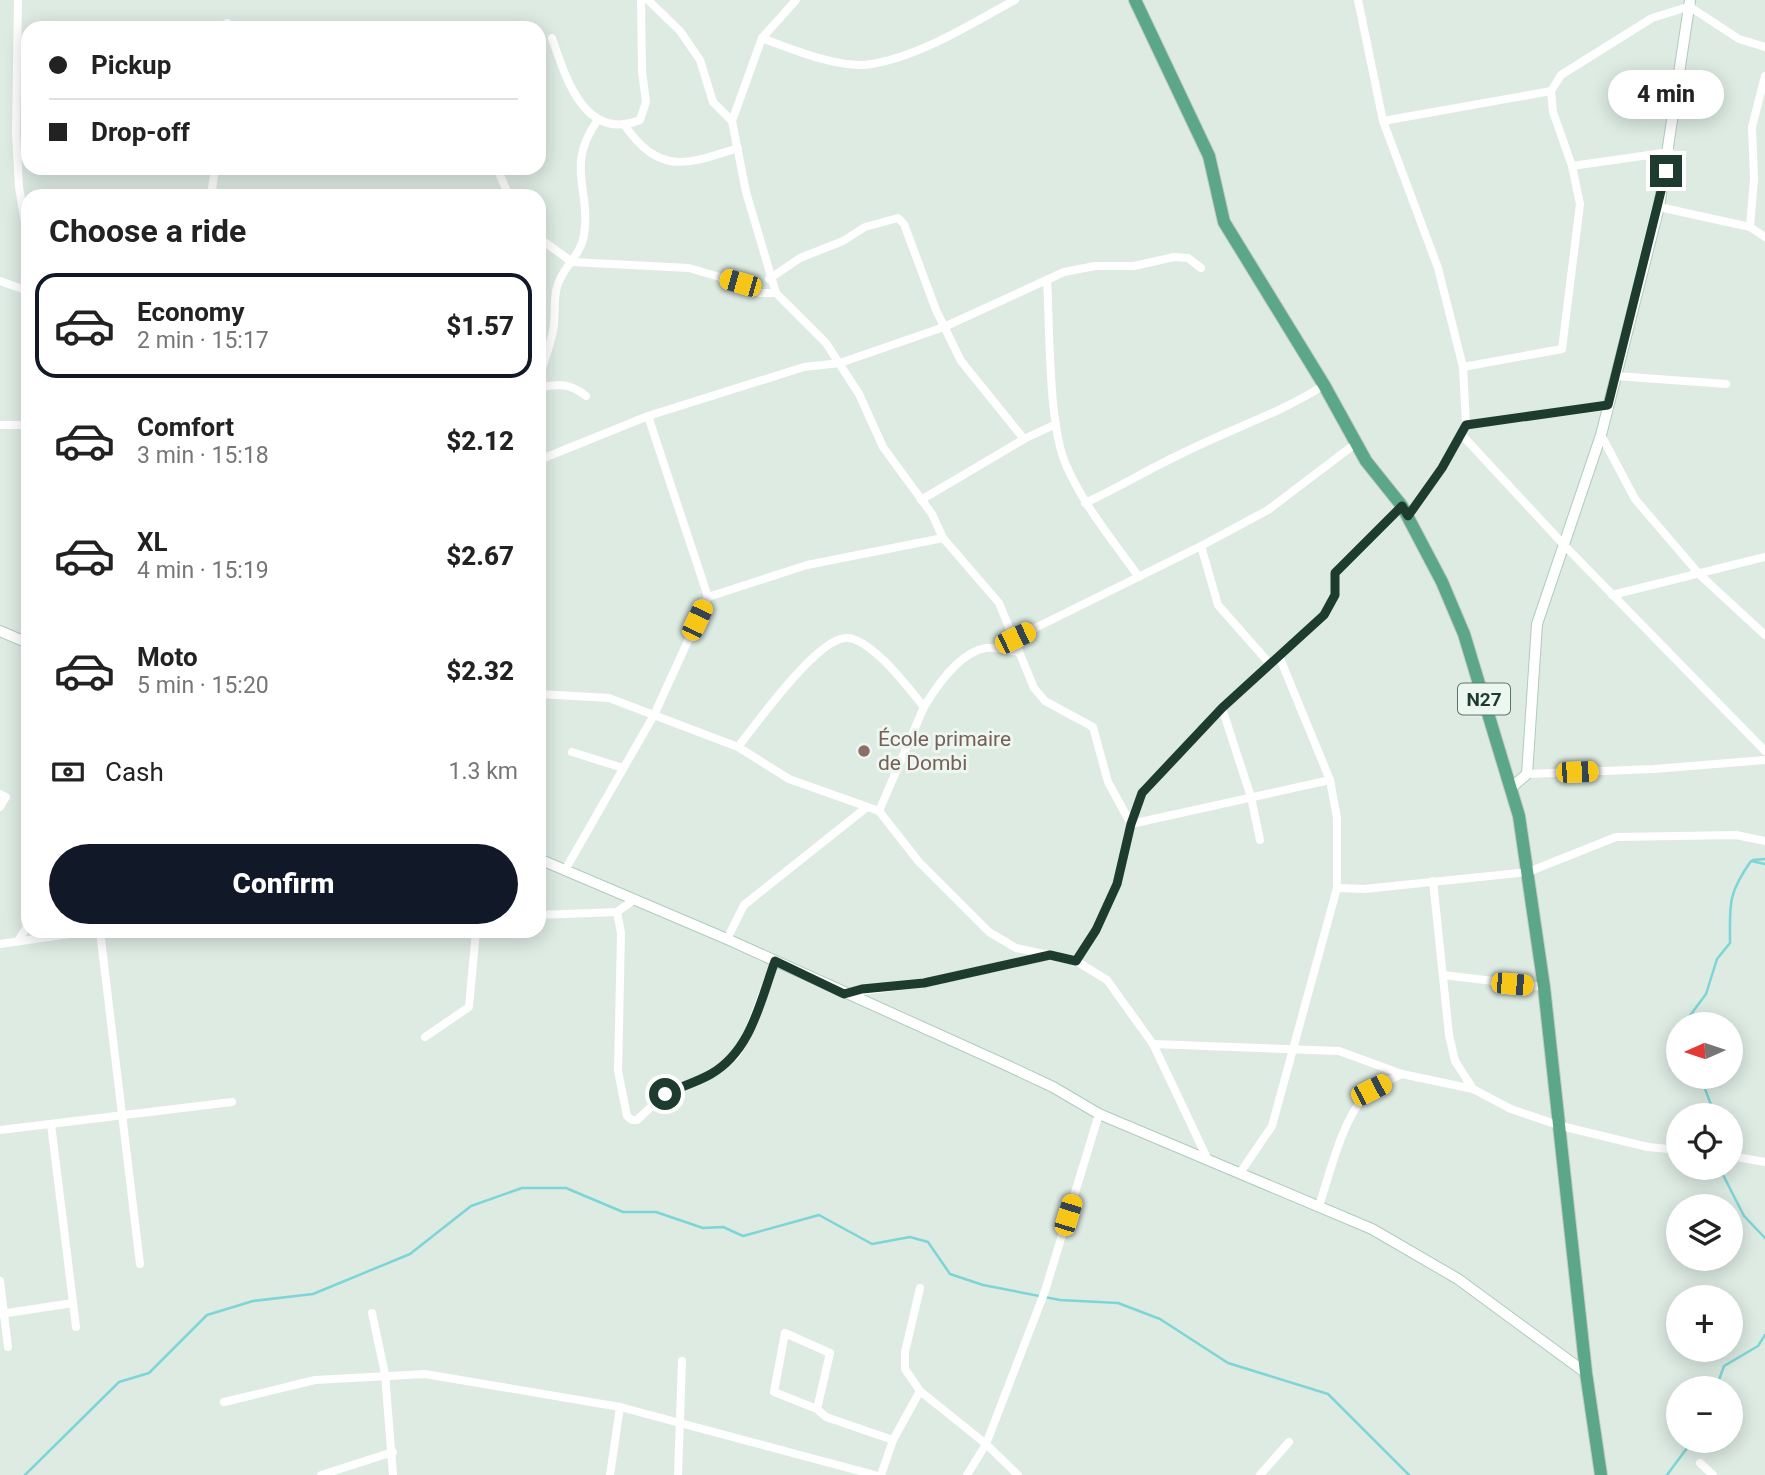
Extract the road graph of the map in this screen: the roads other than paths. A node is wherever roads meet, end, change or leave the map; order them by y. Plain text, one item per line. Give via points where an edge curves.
1 (18, 0) edge
2 (641, 0) edge
3 (648, 0) edge
4 (796, 0) edge
5 (1015, 0) edge
6 (1135, 0) edge
7 (1358, 0) edge
8 (1691, 2) edge
9 (552, 38) dead end
10 (762, 38) junction
11 (1765, 47) edge
12 (1765, 76) edge
13 (1551, 91) junction
14 (597, 121) junction
15 (732, 121) junction
16 (1383, 121) junction
17 (625, 126) junction
18 (738, 148) junction
19 (1670, 152) junction
20 (1572, 166) junction
21 (21, 199) edge
22 (1659, 207) junction
23 (1750, 227) junction
24 (1765, 237) edge
25 (546, 243) edge
26 (572, 262) junction
27 (1201, 268) dead end
28 (769, 279) junction
29 (1047, 280) junction
30 (0, 281) edge
31 (21, 288) edge
32 (776, 293) junction
33 (944, 327) junction
34 (546, 354) edge
35 (840, 363) junction
36 (1463, 367) junction
37 (1616, 376) junction
38 (1726, 384) dead end
39 (1325, 385) junction
40 (546, 386) edge
41 (586, 396) dead end
42 (1608, 405) junction
43 (648, 416) junction
44 (1056, 424) junction
45 (0, 425) edge
46 (21, 425) edge
47 (1466, 425) junction
48 (1462, 435) junction
49 (1601, 435) junction
50 (1024, 439) junction
51 (1355, 444) junction
52 (546, 457) edge
53 (921, 500) junction
54 (1085, 503) junction
55 (1405, 511) junction
56 (943, 538) junction
57 (1564, 545) junction
58 (1201, 546) junction
59 (1765, 556) edge
60 (1700, 575) junction
61 (1139, 577) junction
62 (1612, 595) junction
63 (708, 597) junction
64 (0, 631) edge
65 (1765, 635) edge
66 (1015, 638) junction
67 (21, 640) edge
68 (1019, 652) junction
69 (1279, 656) junction
70 (1270, 664) junction
71 (546, 694) edge
72 (924, 707) junction
73 (1222, 708) junction
74 (654, 715) junction
75 (738, 747) junction
76 (1765, 751) edge
77 (572, 752) dead end
78 (1765, 760) edge
79 (622, 768) junction
80 (1527, 774) junction
81 (1330, 780) junction
82 (1512, 787) junction
83 (0, 794) edge
84 (1251, 797) junction
85 (0, 807) edge
86 (867, 807) junction
87 (879, 811) junction
88 (1131, 824) junction
89 (1260, 840) dead end
90 (1765, 841) edge
91 (546, 862) edge
92 (565, 870) junction
93 (1528, 872) junction
94 (1433, 881) junction
95 (1337, 888) junction
96 (635, 900) junction
97 (617, 912) junction
98 (546, 915) edge
99 (21, 936) edge
100 (40, 938) edge
101 (101, 938) edge
102 (474, 938) edge
103 (727, 939) junction
104 (18, 941) junction
105 (0, 944) edge
106 (1050, 955) junction
107 (775, 961) junction
108 (1076, 961) junction
109 (1443, 975) junction
110 (1544, 987) junction
111 (844, 994) junction
112 (425, 1037) dead end
113 (1153, 1044) junction
114 (1296, 1049) junction
115 (1402, 1074) junction
116 (1473, 1089) junction
117 (232, 1102) dead end
118 (1099, 1114) junction
119 (122, 1115) junction
120 (51, 1124) junction
121 (1561, 1126) junction
122 (0, 1130) edge
123 (1666, 1149) edge
124 (1743, 1158) edge
125 (1208, 1160) junction
126 (1765, 1162) edge
127 (1240, 1173) junction
128 (1319, 1206) junction
129 (140, 1264) dead end
130 (0, 1281) edge
131 (920, 1288) dead end
132 (73, 1303) junction
133 (372, 1313) dead end
134 (2, 1314) edge
135 (76, 1327) dead end
136 (8, 1347) dead end
137 (682, 1361) dead end
138 (1586, 1373) junction
139 (385, 1374) junction
140 (920, 1391) junction
141 (224, 1402) dead end
142 (620, 1407) junction
143 (817, 1409) junction
144 (679, 1423) junction
145 (893, 1440) junction
146 (1289, 1442) dead end
147 (986, 1444) junction
148 (393, 1452) junction
149 (1700, 1463) dead end
150 (321, 1475) edge
151 (393, 1475) edge
152 (610, 1475) edge
153 (678, 1475) edge
154 (876, 1475) edge
155 (881, 1475) edge
156 (967, 1475) edge
157 (1018, 1475) edge
158 (1260, 1475) edge
159 (1601, 1475) edge
160 (1713, 1475) edge

1 - 21 street via 16,132
2 - 17 street via 646,110 640,120
3 - 15 street via 680,31 700,60 713,102
4 - 10 street
5 - 10 street via 930,45 870,65 819,58
6 - 39 main road, N27 via 1209,156 1224,222
7 - 16 street
8 - 11 street via 1739,39
8 - 13 street via 1652,18 1560,75
8 - 19 street
9 - 14 street via 571,85
10 - 15 street
12 - 23 street via 1752,127
13 - 16 street
13 - 20 street via 1553,112
14 - 17 street
14 - 26 street via 583,141 580,155 584,233
15 - 18 street
16 - 36 street via 1438,268
17 - 18 street via 638,144 669,163 691,163
18 - 28 street
19 - 20 street
19 - 22 street
20 - 36 street via 1580,204 1562,349
22 - 23 street
22 - 37 street
23 - 24 street
25 - 26 street
26 - 32 street via 689,268 759,293
26 - 34 street via 556,288
27 - 29 street via 1188,258 1174,257 1134,266 1079,268
28 - 32 street
28 - 33 street via 800,258 865,227 898,218
29 - 33 street
29 - 44 street
30 - 31 street
32 - 35 street
33 - 35 street
33 - 50 street via 961,361
35 - 43 street via 804,368
35 - 53 street via 883,447
36 - 47 street
37 - 38 street
37 - 42 street
39 - 51 main road, N27
39 - 54 street
40 - 41 street via 574,386
42 - 47 street
42 - 49 street
43 - 52 street
43 - 63 street
44 - 50 street
44 - 54 street via 1065,463
45 - 46 street
47 - 48 street
48 - 55 street
48 - 57 street
49 - 57 street
49 - 60 street via 1635,499
50 - 53 street
51 - 55 main road, N27
51 - 58 street via 1268,510
53 - 56 street
54 - 61 street
55 - 69 street via 1335,573 1335,595 1324,615
55 - 82 main road, N27 via 1464,634
56 - 63 street via 807,565
56 - 66 street via 999,603
57 - 62 street
57 - 80 street via 1537,624
58 - 61 street
58 - 70 street via 1219,605
59 - 60 street
60 - 62 street
60 - 65 street
61 - 66 street
62 - 76 street
63 - 74 street
64 - 67 street
66 - 68 street
68 - 72 street via 987,648 972,653 939,681
68 - 88 street via 1034,688 1045,701 1093,727 1108,782
69 - 70 street
69 - 81 street
70 - 73 street
71 - 74 street via 609,698
72 - 75 street via 895,671 856,640 846,638 793,677
72 - 87 street
73 - 84 street
73 - 88 street via 1142,793
74 - 75 street
74 - 79 street
75 - 86 street via 789,779
77 - 79 street
78 - 80 street
79 - 92 street
80 - 82 street
81 - 84 street
81 - 95 street via 1337,818
82 - 93 main road, N27
83 - 85 street via 6,797
84 - 88 street
84 - 89 street
86 - 87 street
86 - 103 street via 744,905
87 - 106 street via 919,862 989,932 1016,948
88 - 108 street via 1117,884
90 - 93 street via 1736,835 1616,837
91 - 92 street
92 - 96 street
93 - 94 street
93 - 110 main road, N27
94 - 95 street
94 - 109 street
95 - 114 street
96 - 97 street
96 - 103 street
97 - 98 street
97 - 107 street via 621,933 618,1071 627,1116 632,1120 665,1094 712,1074 736,1055 747,1038
99 - 104 street
100 - 104 street
101 - 119 street
102 - 112 street via 469,1007
103 - 107 street
104 - 105 street
106 - 108 street
106 - 111 street via 924,983
107 - 111 street
108 - 113 street via 1107,980
109 - 110 street
109 - 116 street via 1455,1061
110 - 121 main road, N27
111 - 118 street via 1029,1075
113 - 114 street
113 - 125 street
114 - 115 street via 1339,1051
114 - 127 street via 1272,1126
115 - 116 street
115 - 128 street via 1371,1090 1360,1103 1342,1135
116 - 121 street via 1511,1109
117 - 119 street
118 - 125 street
118 - 147 street via 1045,1291
119 - 120 street
119 - 129 street
120 - 122 street
120 - 132 street
121 - 123 street
121 - 138 main road, N27
124 - 126 street
125 - 127 street
127 - 128 street
128 - 138 street via 1373,1229 1458,1279
130 - 134 street
131 - 140 street via 905,1369
132 - 134 street
132 - 135 street
133 - 139 street
134 - 136 street
137 - 144 street
138 - 159 main road, N27
139 - 141 street via 315,1380
139 - 142 street via 470,1380
139 - 148 street
140 - 145 street
140 - 147 street
142 - 144 street
142 - 152 street
143 - 143 street via 774,1392 785,1334 830,1353
143 - 145 street via 826,1417
144 - 153 street
144 - 154 street
145 - 155 street
146 - 158 street
147 - 156 street
147 - 157 street
148 - 150 street
148 - 151 street
149 - 160 street

